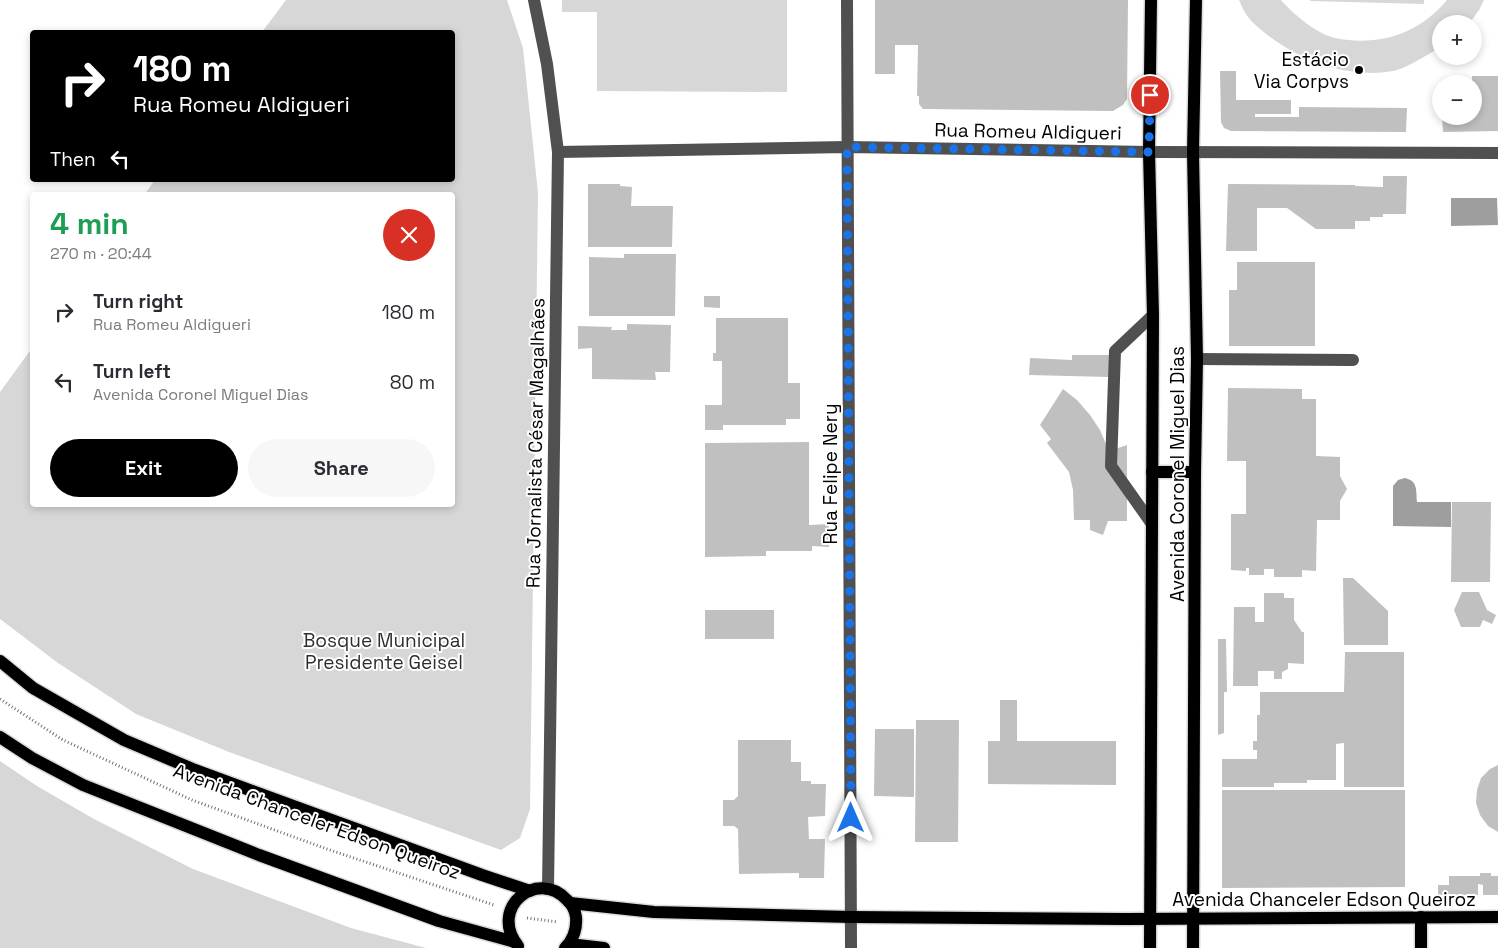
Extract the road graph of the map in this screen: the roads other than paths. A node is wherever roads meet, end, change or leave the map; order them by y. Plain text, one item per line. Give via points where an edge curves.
1 (534, 0) edge
2 (847, 0) edge
3 (1151, 0) edge
4 (1196, 0) edge
5 (847, 147) junction
6 (558, 152) junction
7 (1149, 152) junction
8 (1193, 152) junction
9 (1498, 153) edge
10 (1153, 315) junction
11 (1197, 359) junction
12 (1353, 360) dead end
13 (1152, 472) junction
14 (1195, 472) junction
15 (1152, 524) junction
16 (0, 660) edge
17 (0, 736) edge
18 (548, 889) junction
19 (530, 891) junction
20 (570, 903) junction
21 (851, 917) junction
22 (1421, 917) junction
23 (1149, 918) junction
24 (1193, 918) junction
25 (1498, 918) edge
26 (517, 945) edge
27 (567, 946) edge
28 (604, 948) edge
29 (851, 948) edge
30 (1150, 948) edge
31 (1193, 948) edge
32 (1422, 948) edge

1 - 6 street, Rua Jornalista César Magalhães
2 - 5 street, Rua Felipe Nery
3 - 7 main road, Avenida Coronel Miguel Dias
4 - 8 main road, Avenida Coronel Miguel Dias
5 - 6 street, Rua Romeu Aldigueri
5 - 7 street, Rua Romeu Aldigueri
5 - 21 street, Rua Felipe Nery
6 - 18 street, Rua Jornalista César Magalhães
7 - 8 street, Rua Romeu Aldigueri
7 - 10 main road, Avenida Coronel Miguel Dias
8 - 9 street, Rua Romeu Aldigueri
8 - 11 main road, Avenida Coronel Miguel Dias
10 - 13 main road, Avenida Coronel Miguel Dias
10 - 15 street via 1114,350 1111,466
11 - 12 street
11 - 14 main road, Avenida Coronel Miguel Dias
13 - 14 main road
13 - 15 main road, Avenida Coronel Miguel Dias
14 - 24 main road, Avenida Coronel Miguel Dias
15 - 23 main road, Avenida Coronel Miguel Dias
16 - 19 main road via 34,688 124,740 204,773
17 - 26 main road via 32,758 92,789 430,918
18 - 19 main road
18 - 20 main road via 563,895
19 - 26 main road via 520,896 510,912 508,927
20 - 21 main road, Avenida Chanceler Edson Queiroz via 654,912
20 - 27 main road via 576,924
21 - 23 main road, Avenida Chanceler Edson Queiroz
21 - 29 street, Rua Felipe Nery
22 - 24 main road, Avenida Chanceler Edson Queiroz
22 - 25 main road, Avenida Chanceler Edson Queiroz
22 - 32 main road
23 - 24 main road, Avenida Chanceler Edson Queiroz
23 - 30 main road, Avenida Coronel Miguel Dias
24 - 31 main road, Avenida Coronel Miguel Dias
27 - 28 main road

